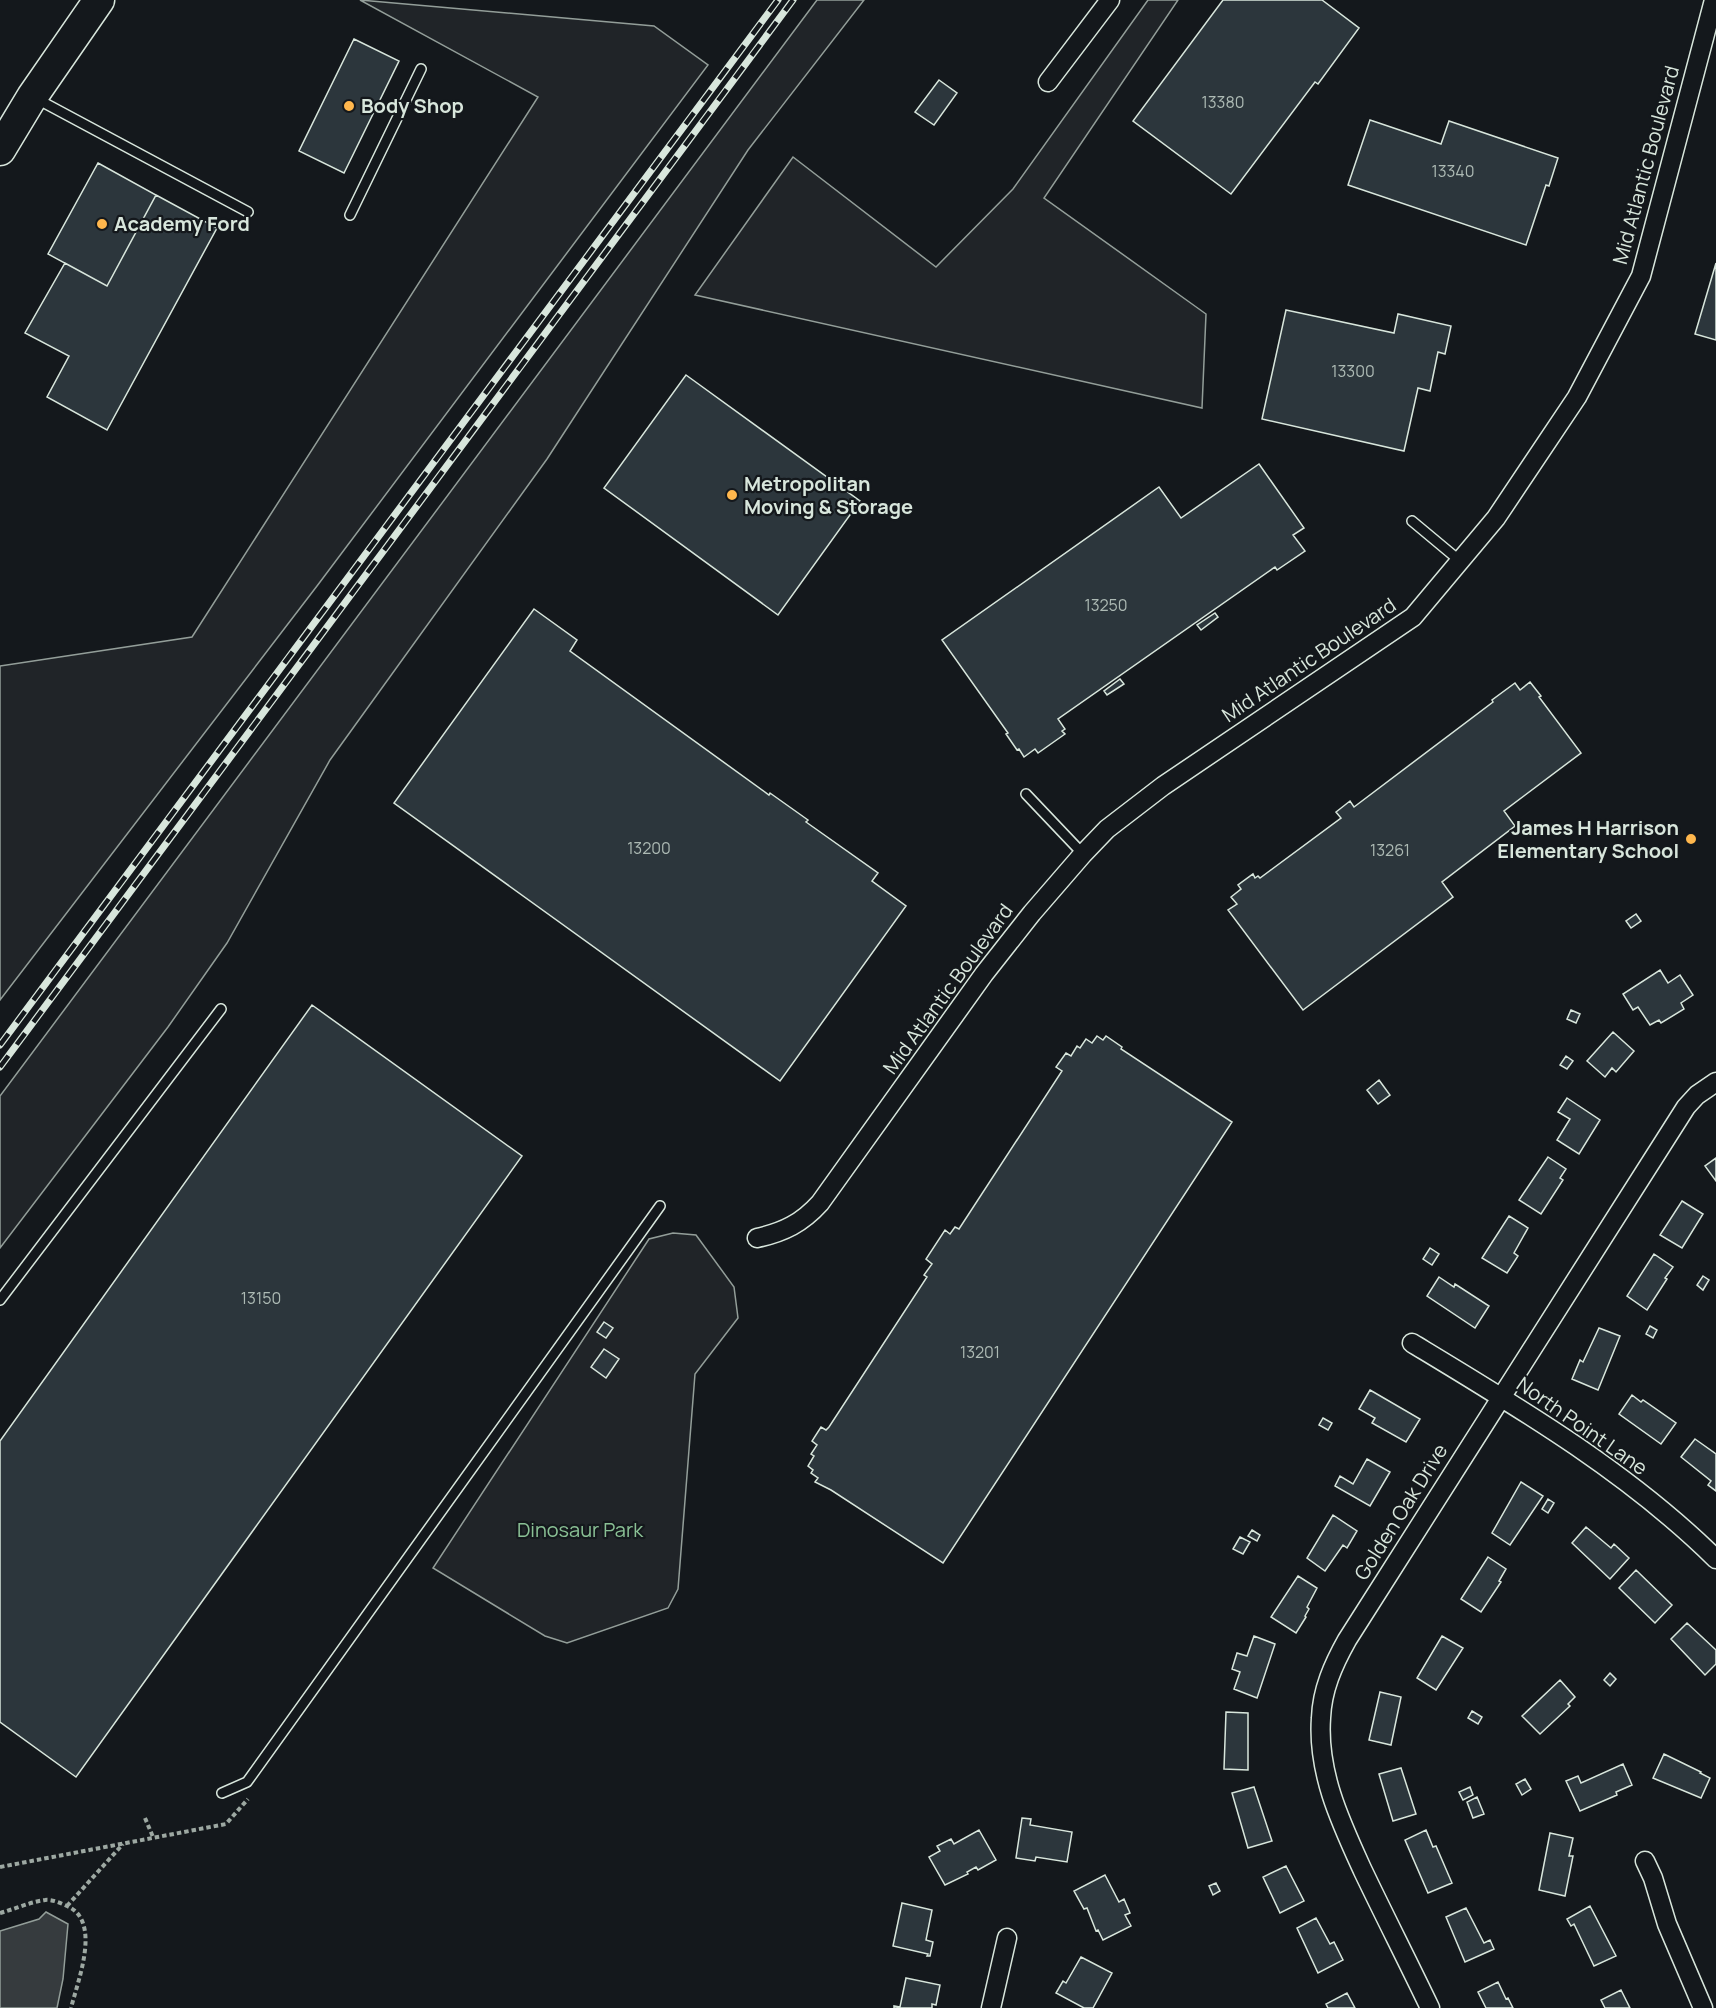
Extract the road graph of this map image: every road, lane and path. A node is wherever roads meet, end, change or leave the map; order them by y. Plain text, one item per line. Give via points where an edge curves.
1 (76, 0) edge
2 (99, 0) edge
3 (1110, 0) edge
4 (1714, 0) edge
5 (421, 69) dead end
6 (1048, 82) dead end
7 (32, 97) junction
8 (0, 150) edge
9 (248, 212) dead end
10 (350, 215) dead end
11 (1412, 521) dead end
12 (1460, 561) junction
13 (1026, 794) dead end
14 (1083, 854) junction
15 (221, 1009) dead end
16 (1716, 1082) edge
17 (660, 1206) dead end
18 (757, 1238) dead end
19 (0, 1300) edge
20 (1412, 1343) dead end
21 (1501, 1396) junction
22 (1716, 1559) edge
23 (222, 1793) dead end
24 (145, 1818) dead end
25 (153, 1837) dead end
26 (124, 1842) dead end
27 (1645, 1860) dead end
28 (68, 1906) junction
29 (0, 1913) edge
30 (1007, 1938) dead end
31 (71, 2008) edge
32 (991, 2008) edge
33 (1430, 2008) edge
34 (1703, 2008) edge

1 - 7 main road
2 - 7 main road
3 - 6 street
4 - 12 street, Mid Atlantic Boulevard via 1641,276 1577,397 1496,518
5 - 10 lane
7 - 8 main road
7 - 9 lane
11 - 12 lane
12 - 14 street, Mid Atlantic Boulevard via 1413,617 1163,786 1107,829
13 - 14 lane
14 - 18 street, Mid Atlantic Boulevard via 984,974 820,1203 794,1226
15 - 19 lane
16 - 21 street, Golden Oak Drive via 1686,1107
17 - 23 lane via 247,1782
20 - 21 street, North Point Lane
21 - 22 street, North Point Lane via 1641,1494
21 - 33 street, Golden Oak Drive via 1334,1663 1321,1718 1325,1772 1334,1803 1385,1919
24 - 25 path
26 - 28 path
27 - 34 street
28 - 29 path via 47,1899
28 - 31 path via 82,1920 86,1937
30 - 32 street

